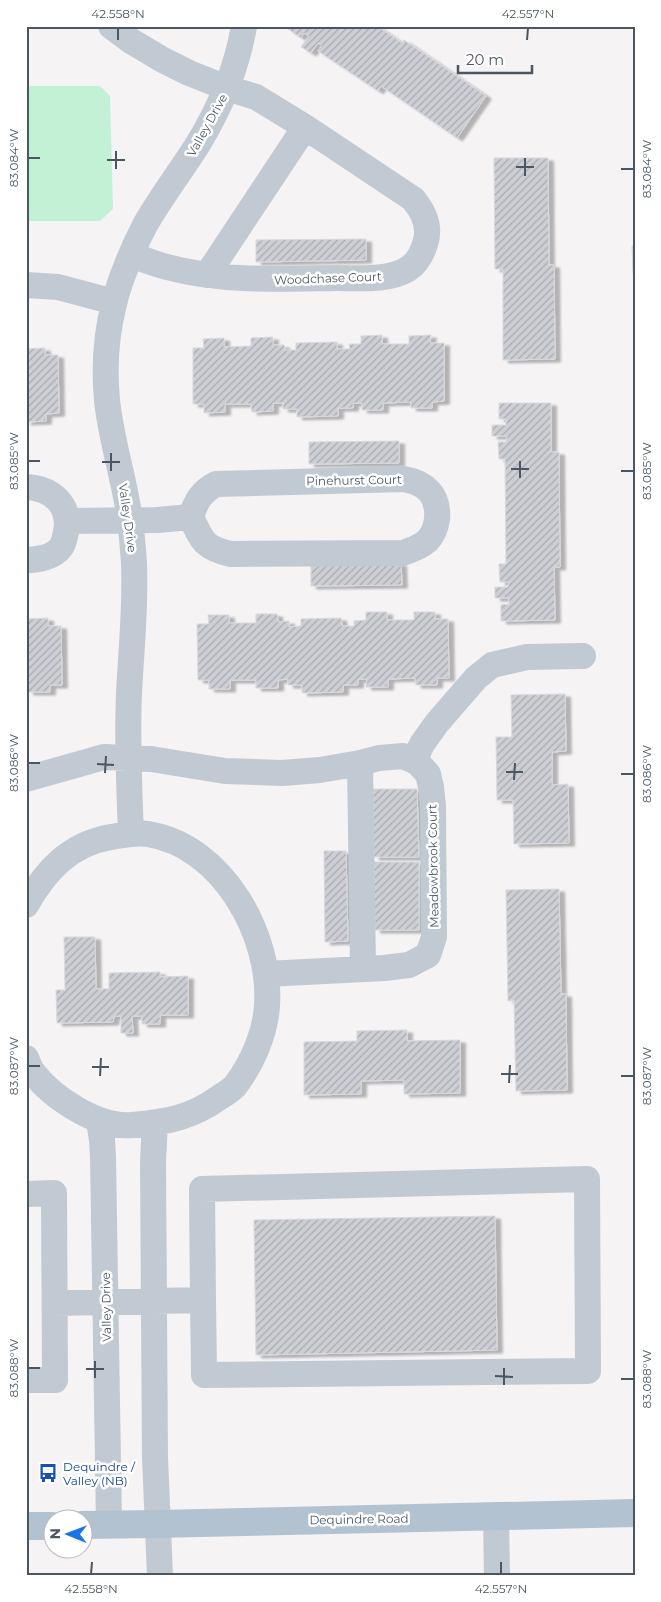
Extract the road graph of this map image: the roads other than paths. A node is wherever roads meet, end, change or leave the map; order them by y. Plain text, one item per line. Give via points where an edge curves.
1 (112, 26) edge
2 (244, 26) edge
3 (227, 88) junction
4 (305, 126) junction
5 (131, 255) junction
6 (208, 275) junction
7 (26, 285) edge
8 (114, 302) junction
9 (26, 487) edge
10 (191, 517) junction
11 (130, 520) junction
12 (68, 521) junction
13 (26, 560) edge
14 (583, 656) dead end
15 (129, 758) junction
16 (414, 761) junction
17 (360, 763) junction
18 (26, 779) edge
19 (131, 833) junction
20 (26, 905) edge
21 (363, 968) junction
22 (266, 974) junction
23 (26, 1058) edge
24 (99, 1121) junction
25 (155, 1123) junction
26 (26, 1194) edge
27 (204, 1300) junction
28 (106, 1302) junction
29 (154, 1302) junction
30 (54, 1303) junction
31 (26, 1380) edge
32 (635, 1512) edge
33 (496, 1516) junction
34 (157, 1524) junction
35 (96, 1525) edge
36 (26, 1526) edge
37 (42, 1526) edge
38 (160, 1576) edge
39 (497, 1576) edge

1 - 3 street, Woodchase Court via 163,60
2 - 3 street, Valley Drive
3 - 4 street, Woodchase Court via 256,97
3 - 5 street, Valley Drive via 198,145 145,225
4 - 6 street
4 - 6 street, Woodchase Court via 413,199 426,220 427,234 419,258 391,276 260,279
5 - 6 street, Woodchase Court via 166,267
5 - 8 street, Valley Drive
7 - 8 street via 58,287
8 - 11 street, Valley Drive via 106,358 107,400
9 - 12 street via 46,491 63,504
10 - 10 street, Pinehurst Court via 206,545 231,554 403,553 416,549 429,539 436,527 438,510 427,488 417,481 404,479 232,483 216,484 206,490
10 - 11 street
11 - 12 street
11 - 15 street, Valley Drive via 135,604
12 - 13 street via 62,547 49,556
14 - 16 street via 527,657 492,665 476,678 437,723
15 - 17 street via 255,773 320,770
15 - 18 street via 104,757
15 - 19 street, Valley Drive
16 - 17 street via 403,756 389,756
16 - 21 street, Meadowbrook Court via 428,774 431,787 434,937 428,955 409,965
17 - 21 street
19 - 20 street via 99,839 63,858 41,880
19 - 22 street via 148,834 180,844 218,872 250,920
21 - 22 street, Meadowbrook Court
22 - 25 street via 267,1007 262,1035 252,1059 234,1087 187,1116
23 - 24 street via 32,1071 58,1098
24 - 25 street via 128,1126
24 - 28 street, Valley Drive via 103,1158
25 - 29 street
26 - 30 street via 54,1193
27 - 27 street via 204,1376 588,1371 586,1179 202,1189
27 - 29 street
28 - 29 street
28 - 30 street
28 - 35 street, Valley Drive
29 - 34 street
30 - 31 street via 55,1380
32 - 33 main road, Dequindre Road
33 - 34 main road, Dequindre Road
33 - 39 street
34 - 35 main road, Dequindre Road
34 - 38 street
36 - 37 main road

